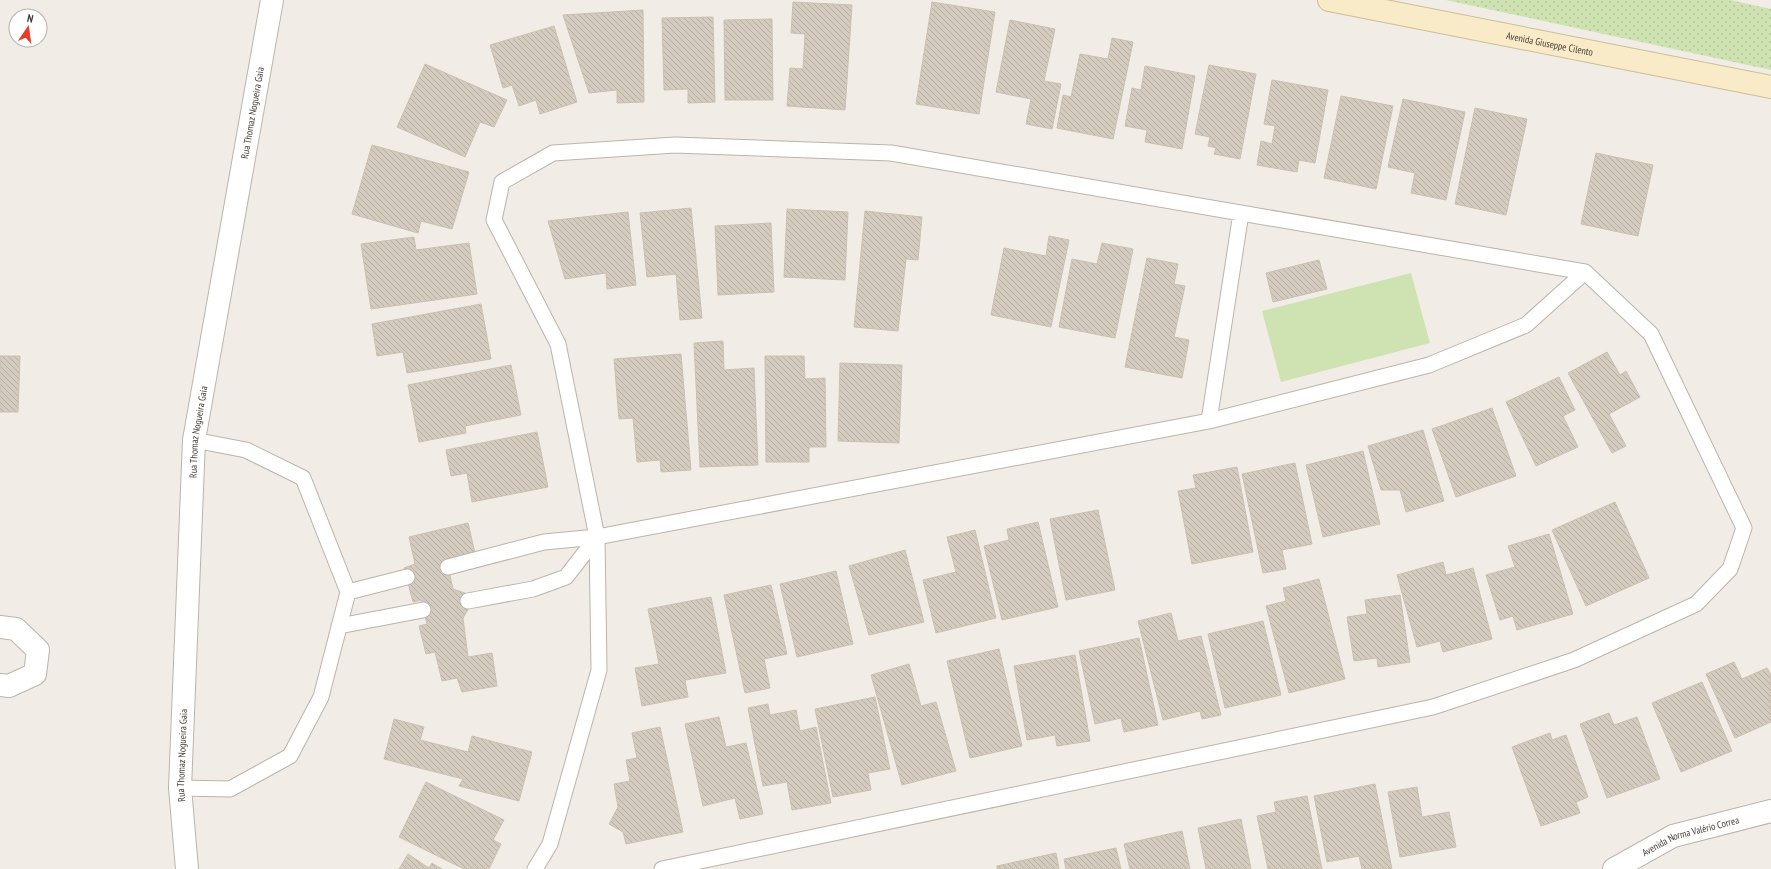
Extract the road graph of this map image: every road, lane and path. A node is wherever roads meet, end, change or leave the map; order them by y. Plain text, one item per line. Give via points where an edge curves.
1 (272, 0) edge
2 (1329, 0) edge
3 (1771, 87) edge
4 (1240, 213) junction
5 (1585, 272) junction
6 (1209, 421) junction
7 (194, 440) junction
8 (597, 537) junction
9 (448, 566) dead end
10 (407, 577) dead end
11 (348, 592) junction
12 (468, 601) dead end
13 (423, 610) dead end
14 (339, 626) junction
15 (0, 627) edge
16 (0, 685) edge
17 (180, 788) junction
18 (1771, 811) edge
19 (187, 869) edge
20 (535, 869) edge
21 (662, 869) edge
22 (1614, 869) edge

1 - 7 street, Rua Thomaz Nogueira Gaia
2 - 3 street, Avenida Giuseppe Cilento
4 - 5 lane
4 - 6 lane
4 - 8 lane via 890,153 675,145 553,153 502,182 494,220 558,344
5 - 6 lane via 1526,325 1429,366
5 - 21 lane via 1651,334 1744,528 1730,569 1696,604 1574,660 1433,707
6 - 8 lane
7 - 11 lane via 246,450 303,478
7 - 17 street, Rua Thomaz Nogueira Gaia
8 - 9 lane via 544,542
8 - 12 lane via 566,578 533,589
8 - 20 lane via 599,670 550,844
10 - 11 lane
11 - 14 lane
13 - 14 lane
14 - 17 lane via 321,698 290,756 230,789
15 - 16 street via 16,629 38,650 35,674 10,686
17 - 19 street, Rua Thomaz Nogueira Gaia
18 - 22 street, Avenida Norma Valério Correa via 1673,836

